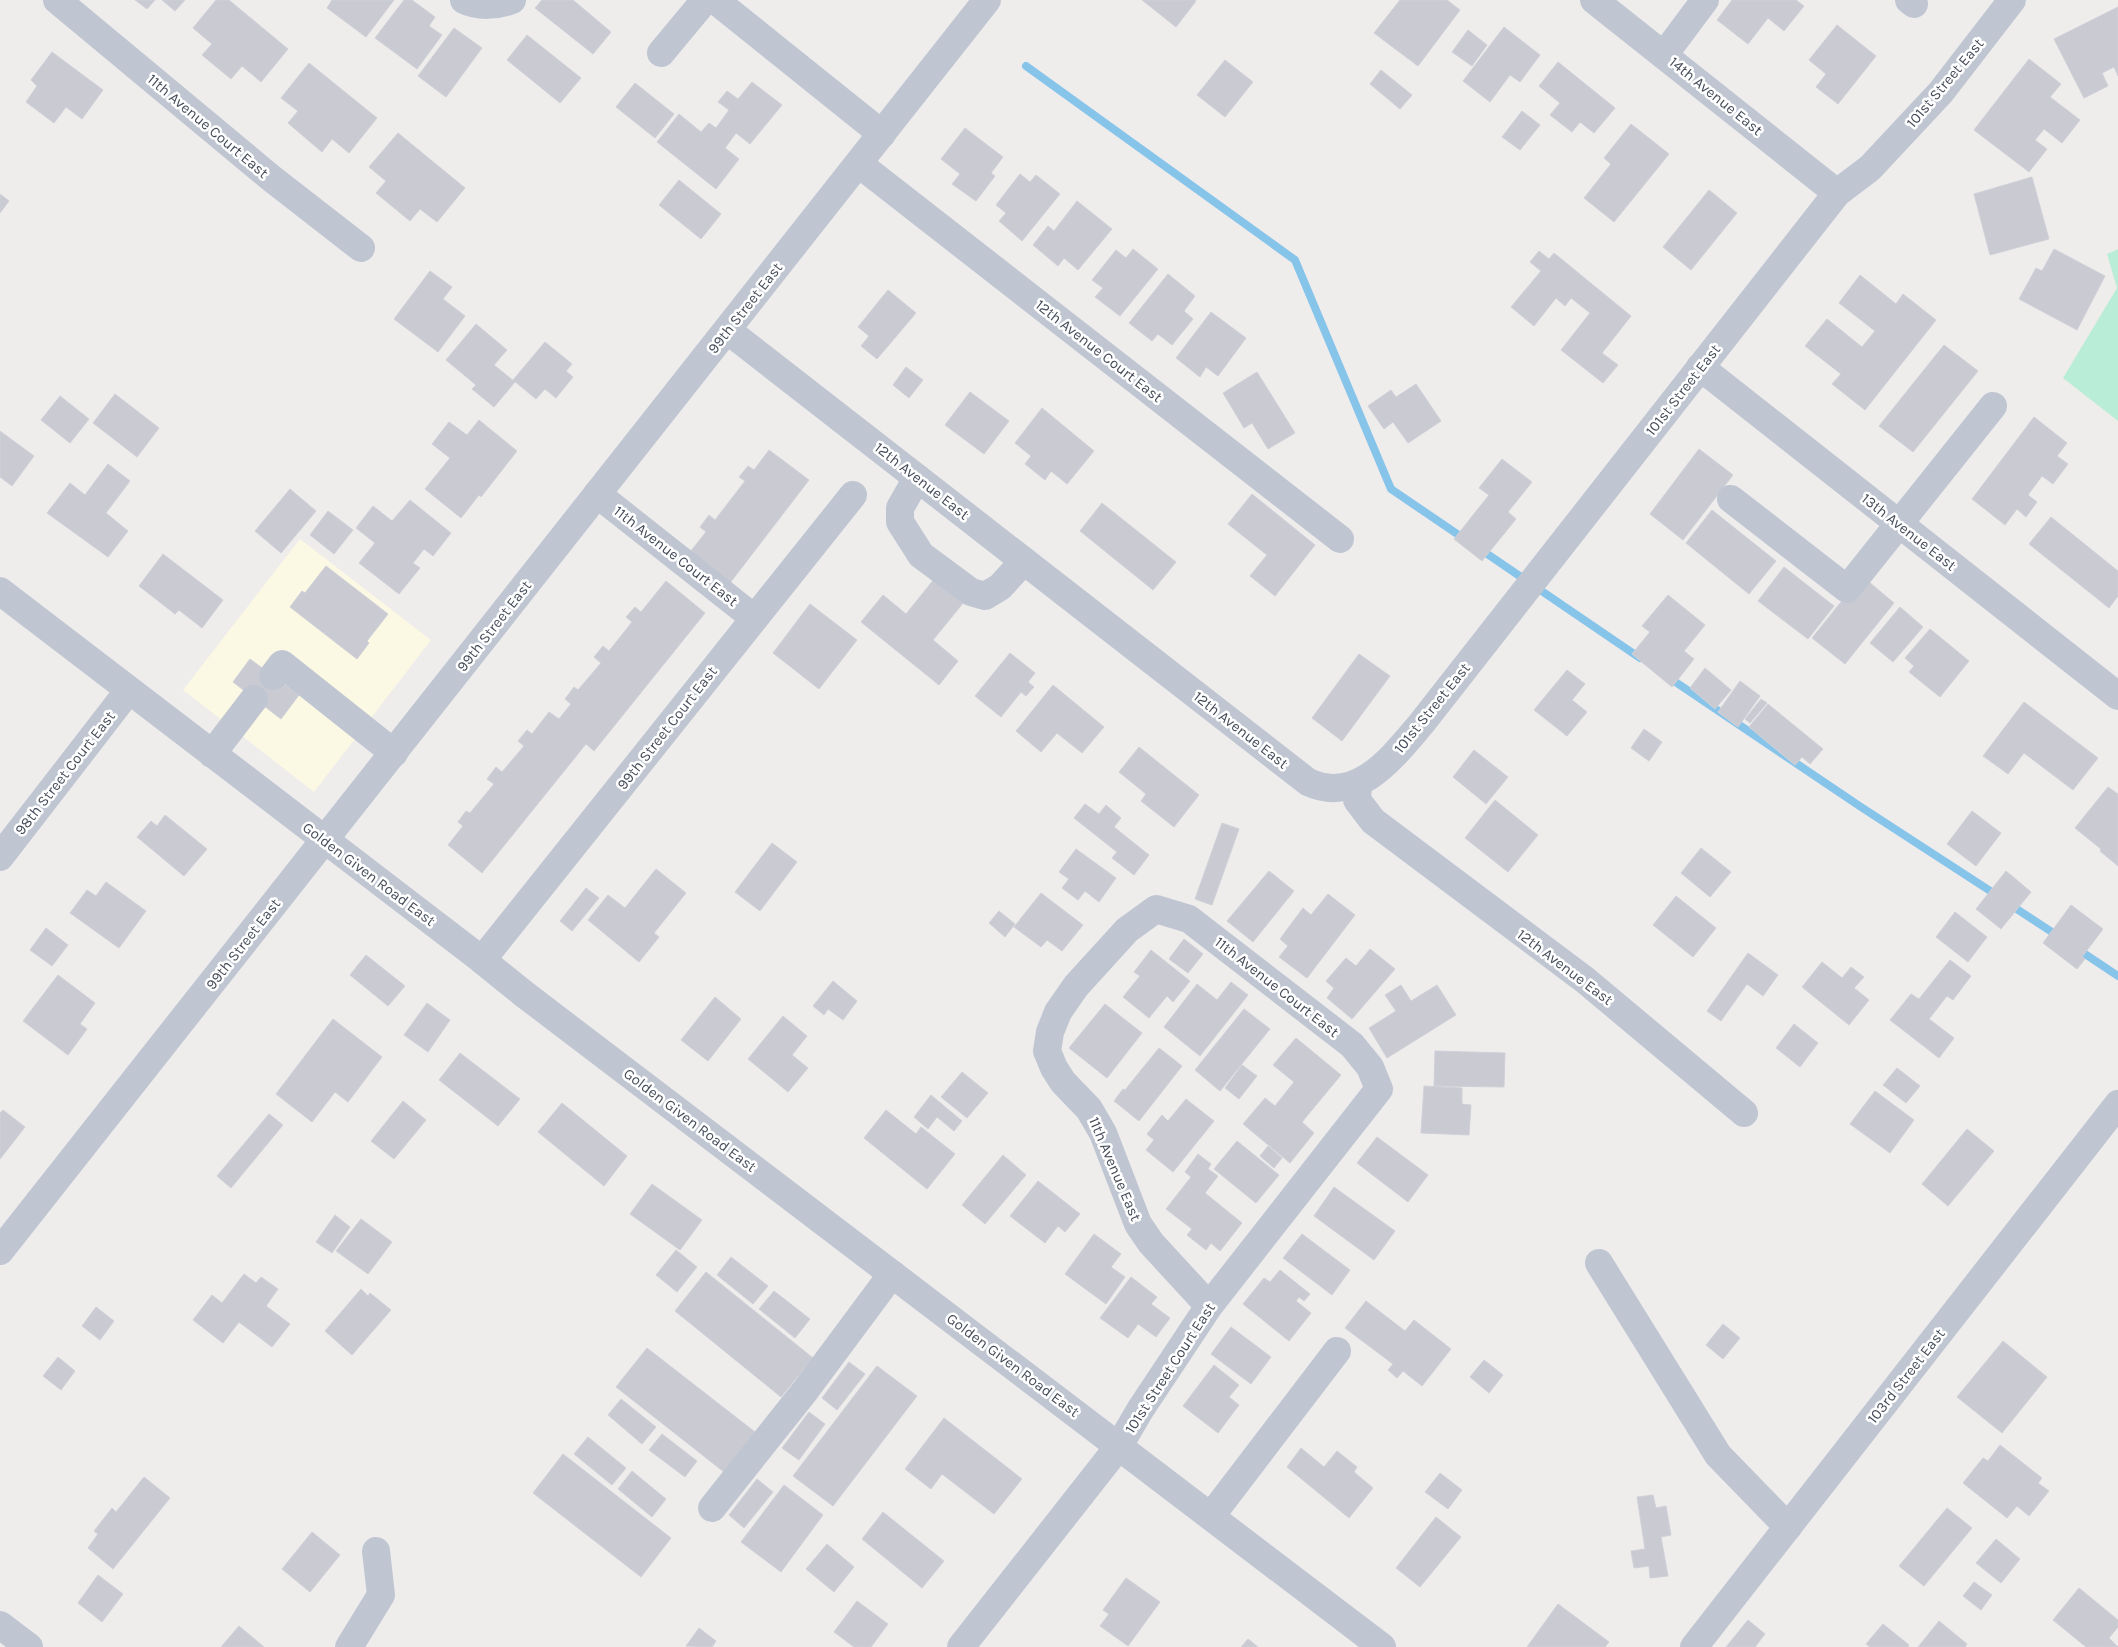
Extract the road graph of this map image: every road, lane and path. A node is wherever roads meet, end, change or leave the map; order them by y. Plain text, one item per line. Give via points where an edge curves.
1 (57, 0) edge
2 (512, 0) edge
3 (705, 0) edge
4 (715, 0) edge
5 (987, 0) edge
6 (1594, 0) edge
7 (1705, 0) edge
8 (2012, 0) edge
9 (474, 3) edge
10 (661, 53) dead end
11 (1664, 55) junction
12 (882, 134) junction
13 (859, 164) junction
14 (1837, 193) junction
15 (361, 248) dead end
16 (727, 330) junction
17 (1700, 367) junction
18 (1994, 406) dead end
19 (917, 478) junction
20 (597, 494) junction
21 (853, 496) dead end
22 (1731, 499) dead end
23 (1898, 523) junction
24 (1340, 539) dead end
25 (1024, 561) junction
26 (0, 591) edge
27 (754, 618) junction
28 (273, 676) dead end
29 (129, 690) junction
30 (2118, 696) edge
31 (254, 699) dead end
32 (394, 753) junction
33 (212, 754) junction
34 (1358, 784) junction
35 (326, 840) junction
36 (0, 857) edge
37 (482, 960) junction
38 (1047, 1051) joint
39 (1379, 1089) joint
40 (2118, 1104) edge
41 (1744, 1113) dead end
42 (2, 1245) edge
43 (1599, 1263) dead end
44 (892, 1274) junction
45 (1209, 1306) junction
46 (1337, 1351) dead end
47 (1119, 1446) junction
48 (712, 1508) dead end
49 (1211, 1516) junction
50 (1788, 1526) junction
51 (376, 1551) dead end
52 (0, 1625) edge
53 (29, 1647) edge
54 (349, 1647) edge
55 (961, 1647) edge
56 (1382, 1647) edge
57 (1694, 1647) edge

1 - 15 street, 11th Avenue Court East via 271,178
2 - 9 street
3 - 10 street
4 - 12 street
5 - 12 street, 99th Street East
6 - 11 street, 14th Avenue East
7 - 11 street
8 - 14 street, 101st Street East via 1941,92 1870,168
11 - 14 street, 14th Avenue East
12 - 13 street, 99th Street East
13 - 16 street, 99th Street East
13 - 24 street, 12th Avenue Court East
14 - 17 street, 101st Street East
16 - 19 street, 12th Avenue East
16 - 20 street, 99th Street East
17 - 23 street, 13th Avenue East
17 - 34 street, 101st Street East via 1421,724 1394,756
18 - 23 street
19 - 25 street, 12th Avenue East
19 - 25 street via 900,508 900,522 921,555 971,592 985,596 1000,587
20 - 27 street, 11th Avenue Court East
20 - 32 street, 99th Street East
21 - 27 street, 99th Street Court East
22 - 23 street via 1847,589
23 - 30 street, 13th Avenue East
25 - 34 street, 12th Avenue East via 1308,782 1334,789
26 - 29 street, Golden Given Road East
27 - 37 street, 99th Street Court East
28 - 32 street via 282,664
29 - 33 street, Golden Given Road East
29 - 36 street, 98th Street Court East
31 - 33 street
32 - 35 street, 99th Street East
33 - 35 street, Golden Given Road East
34 - 41 street, 12th Avenue East via 1357,800 1373,821 1586,980
35 - 37 street, Golden Given Road East
35 - 42 street, 99th Street East
37 - 44 street, Golden Given Road East
38 - 39 street, 11th Avenue Court East via 1058,1012 1076,986 1127,930 1156,909 1189,920 1352,1045 1370,1067
38 - 45 street, 11th Avenue East via 1063,1082 1089,1109 1103,1133 1138,1224 1151,1243
39 - 45 street, 101st Street Court East
40 - 50 street, 103rd Street East
43 - 50 street via 1718,1456
44 - 47 street, Golden Given Road East
44 - 48 street
45 - 47 street, 101st Street Court East
46 - 49 street
47 - 49 street, Golden Given Road East
47 - 55 street, 101st Street Court East
49 - 56 street, Golden Given Road East
50 - 57 street, 103rd Street East
51 - 54 street via 381,1595
52 - 53 street

